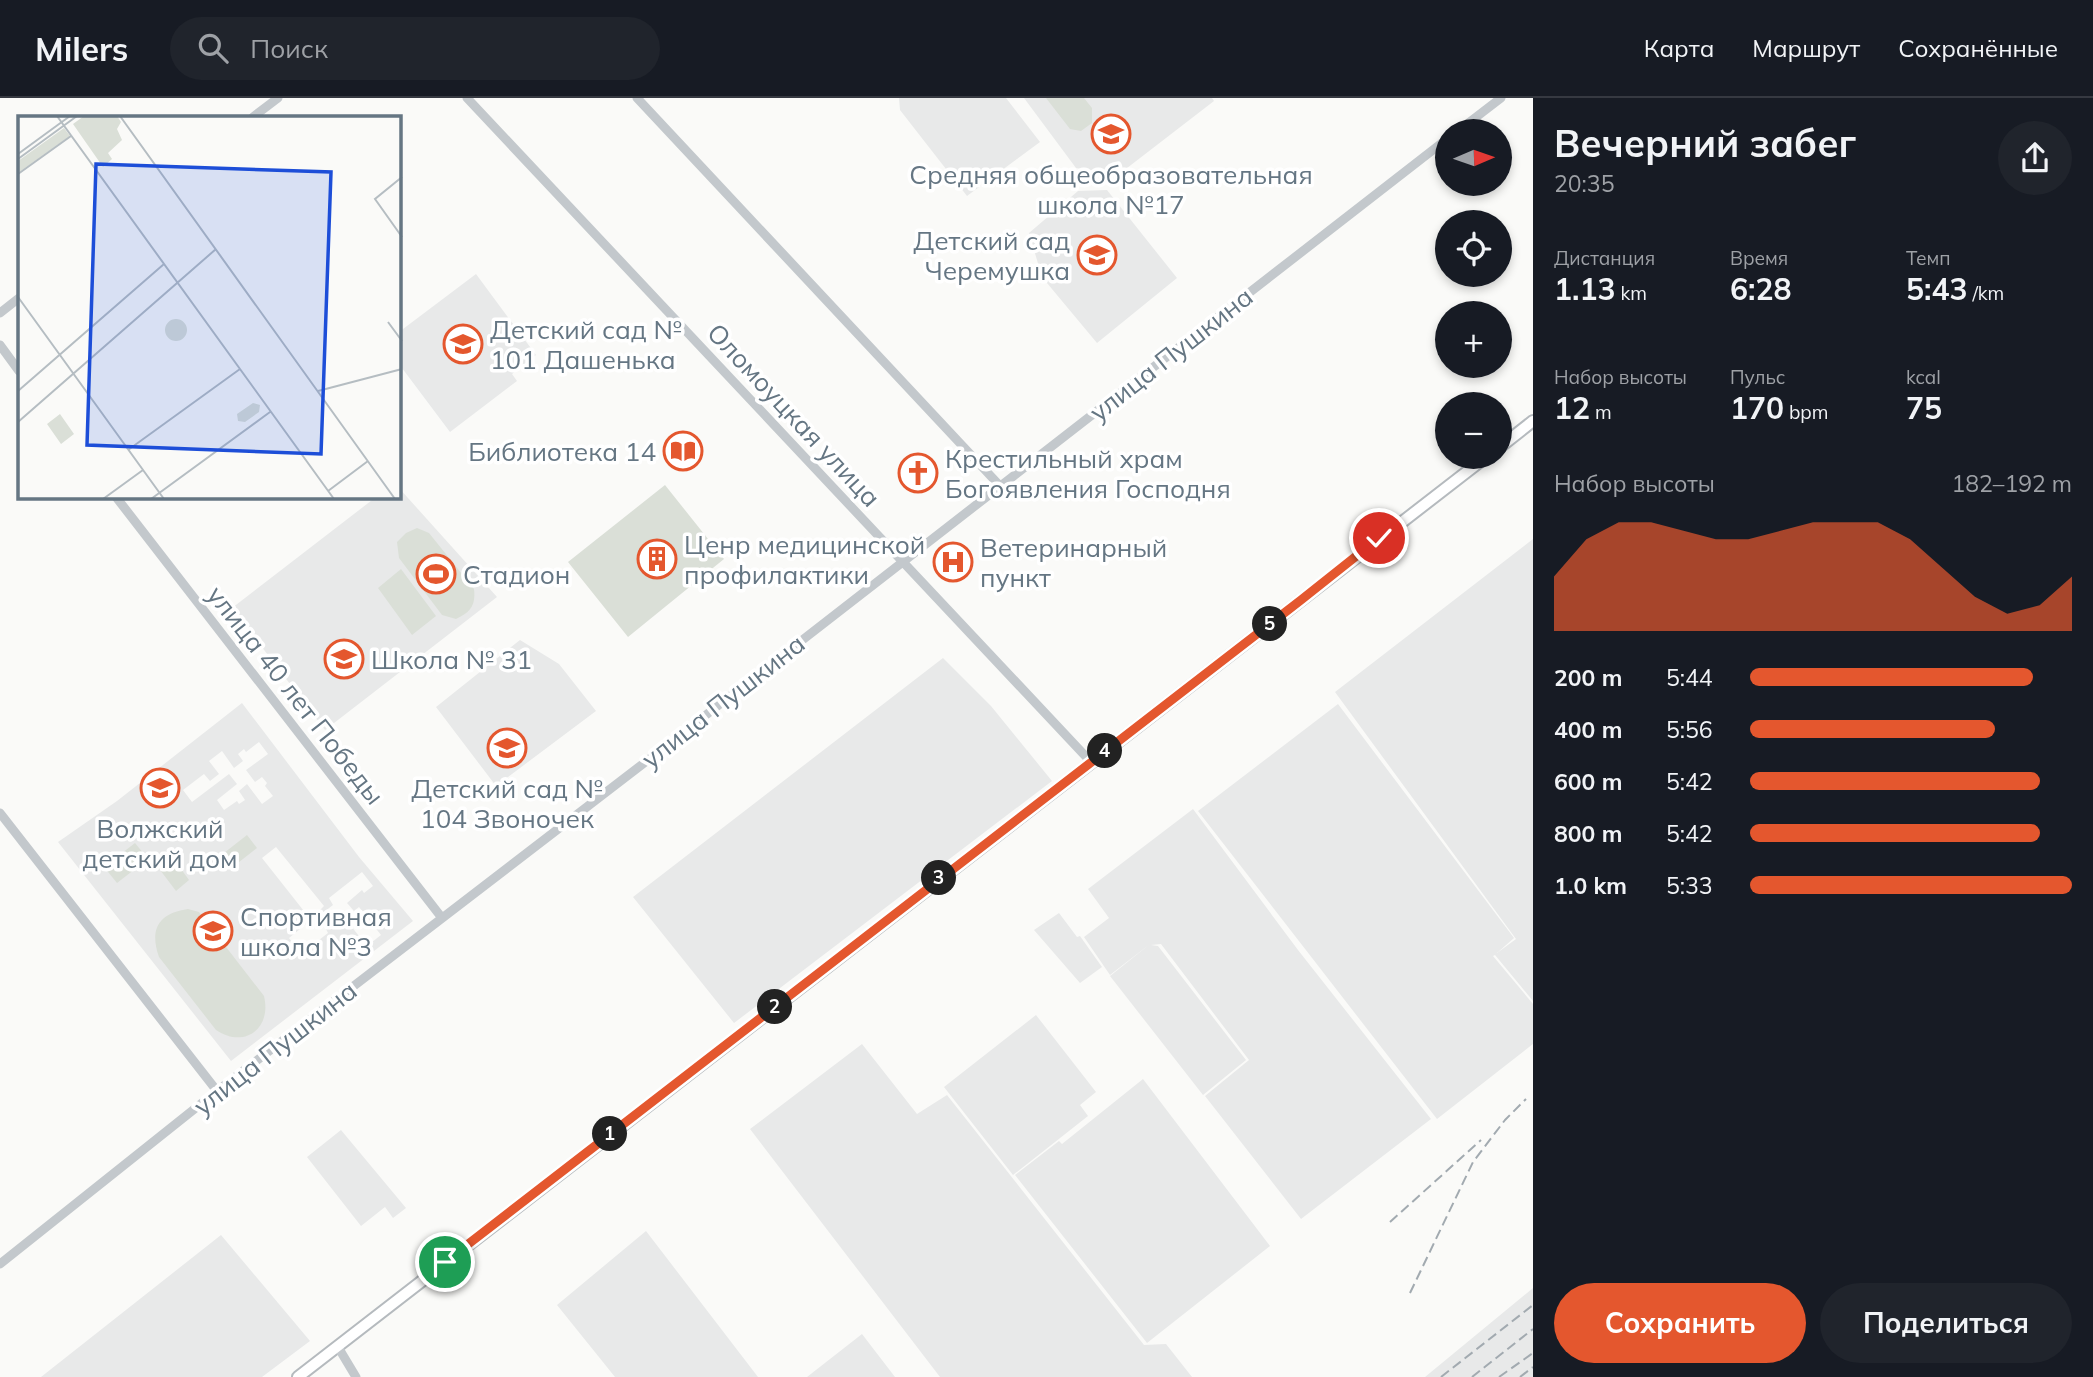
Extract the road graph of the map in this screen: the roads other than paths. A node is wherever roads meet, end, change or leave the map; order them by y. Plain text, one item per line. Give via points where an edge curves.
1 (278, 98) edge
2 (467, 98) edge
3 (637, 98) edge
4 (1501, 98) edge
5 (254, 116) edge
6 (1474, 119) edge
7 (1435, 148) edge
8 (18, 299) edge
9 (0, 313) edge
10 (0, 345) edge
11 (18, 370) edge
12 (1533, 421) edge
13 (1512, 438) edge
14 (1470, 469) edge
15 (1001, 487) junction
16 (119, 499) edge
17 (903, 561) junction
18 (1091, 762) junction
19 (0, 813) edge
20 (442, 918) junction
21 (217, 1091) junction
22 (0, 1264) edge
23 (338, 1347) junction
24 (298, 1377) edge
25 (356, 1377) edge

1 - 5 street
2 - 17 street, Оломоуцкая улица
3 - 15 street
4 - 6 street
7 - 15 street, улица Пушкина
8 - 9 street
10 - 11 street
12 - 13 main road
14 - 18 main road
15 - 17 street, улица Пушкина
16 - 20 street, улица 40 лет Победы
17 - 18 street, Оломоуцкая улица
17 - 20 street, улица Пушкина
18 - 23 main road
19 - 21 street
20 - 21 street, улица Пушкина
21 - 22 street, улица Пушкина
23 - 24 main road
23 - 25 street

